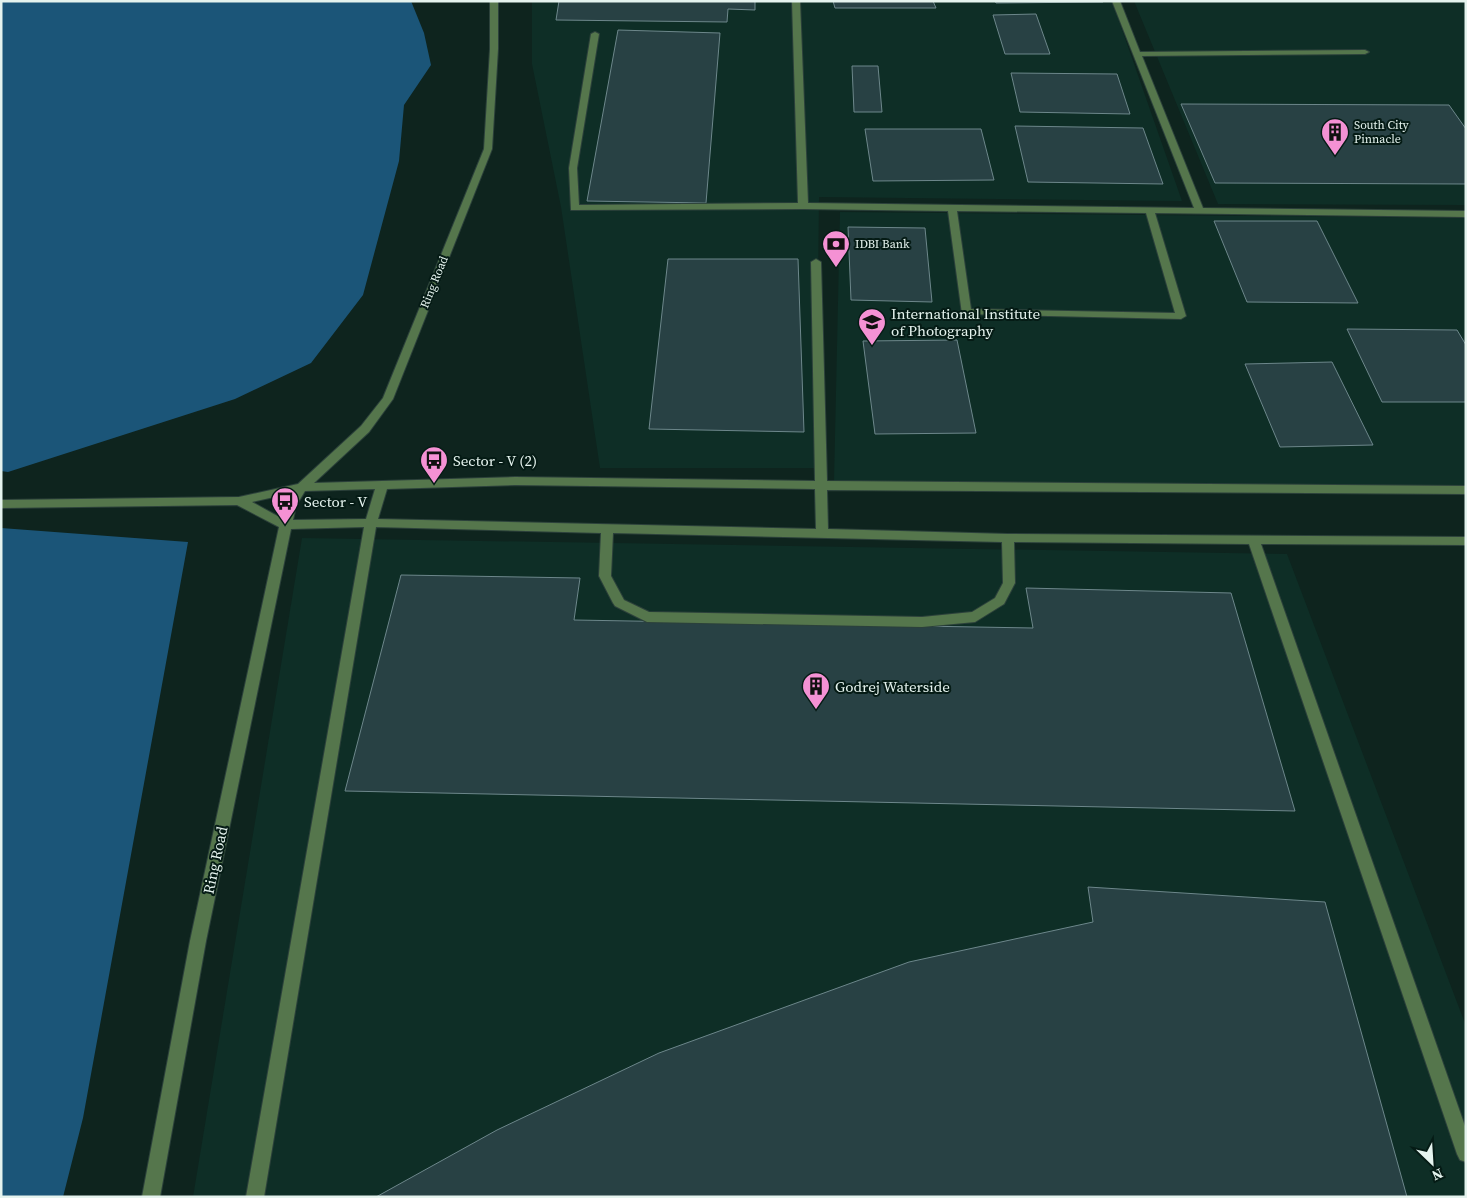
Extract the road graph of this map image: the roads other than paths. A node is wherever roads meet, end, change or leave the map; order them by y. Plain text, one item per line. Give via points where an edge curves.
1 (494, 1) edge
2 (796, 1) edge
3 (1116, 1) edge
4 (595, 34) dead end
5 (1365, 52) dead end
6 (1137, 54) junction
7 (802, 206) junction
8 (952, 208) junction
9 (1150, 211) junction
10 (1200, 211) junction
11 (1466, 214) edge
12 (816, 262) dead end
13 (382, 485) junction
14 (821, 486) junction
15 (302, 487) junction
16 (1466, 490) edge
17 (239, 502) junction
18 (1, 504) edge
19 (371, 523) junction
20 (285, 525) junction
21 (607, 528) junction
22 (822, 533) junction
23 (1008, 538) junction
24 (1254, 540) junction
25 (1466, 541) edge
26 (1466, 1154) edge
27 (152, 1197) edge
28 (255, 1197) edge

1 - 15 street, Ring Road via 488,149 388,398 365,429
2 - 7 street
3 - 6 street
4 - 7 street via 573,168 574,208
5 - 6 street
6 - 10 street
7 - 8 street
8 - 9 street
8 - 9 street via 966,312 1181,316
9 - 10 street
10 - 11 street
12 - 14 street
13 - 14 street via 515,481
13 - 15 street
13 - 19 street
14 - 16 street
14 - 22 street
15 - 17 street
15 - 20 street, Ring Road via 290,505
17 - 18 street
17 - 20 street
19 - 20 street
19 - 21 street
19 - 28 street
20 - 27 street, Ring Road via 198,940
21 - 22 street
21 - 23 street via 605,576 619,603 646,617 922,622 975,617 1000,601 1009,582
22 - 23 street
23 - 24 street
24 - 25 street
24 - 26 street

